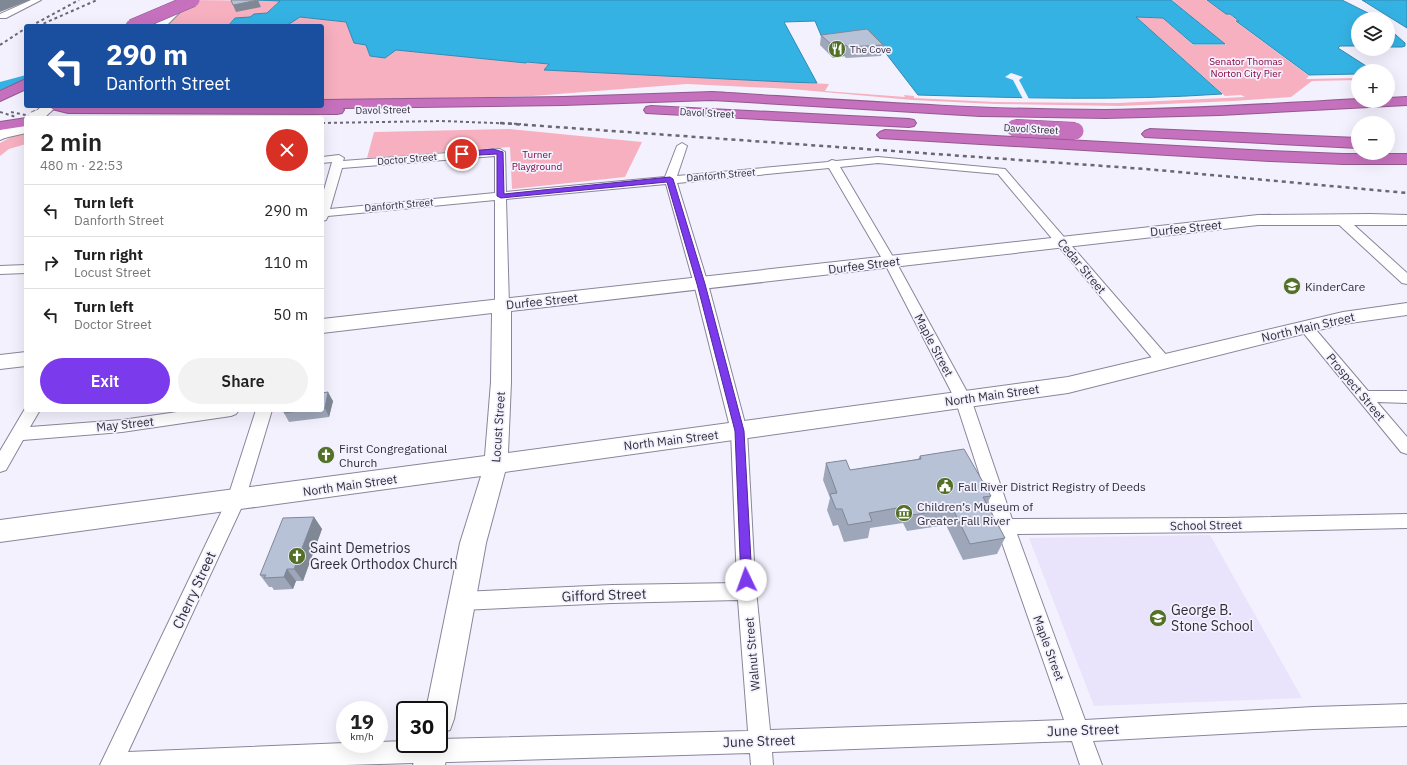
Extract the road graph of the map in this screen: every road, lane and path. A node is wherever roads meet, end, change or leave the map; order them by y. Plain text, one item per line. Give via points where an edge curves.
1 (37, 0) edge
2 (187, 0) edge
3 (197, 1) edge
4 (2, 16) edge
5 (18, 18) dead end
6 (137, 24) edge
7 (154, 24) edge
8 (161, 24) edge
9 (24, 74) edge
10 (24, 83) edge
11 (24, 83) edge
12 (0, 85) edge
13 (0, 93) edge
14 (0, 98) edge
15 (1407, 101) edge
16 (20, 102) dead end
17 (324, 104) edge
18 (47, 108) edge
19 (64, 108) edge
20 (528, 108) junction
21 (744, 114) junction
22 (1025, 114) junction
23 (37, 116) edge
24 (324, 116) edge
25 (24, 124) edge
26 (985, 126) dead end
27 (1000, 127) dead end
28 (1090, 132) dead end
29 (1, 133) edge
30 (1137, 134) dead end
31 (1040, 143) junction
32 (1351, 143) edge
33 (682, 146) dead end
34 (500, 152) joint
35 (1407, 158) edge
36 (324, 160) edge
37 (832, 163) junction
38 (338, 166) junction
39 (1001, 171) joint
40 (670, 179) junction
41 (501, 196) junction
42 (324, 208) edge
43 (324, 214) edge
44 (1340, 219) junction
45 (1407, 220) edge
46 (1061, 242) junction
47 (890, 262) junction
48 (24, 269) edge
49 (0, 270) edge
50 (1407, 280) edge
51 (701, 284) junction
52 (502, 306) junction
53 (1407, 309) edge
54 (324, 326) edge
55 (1306, 327) junction
56 (24, 359) edge
57 (1163, 361) junction
58 (0, 362) edge
59 (1363, 396) junction
60 (1407, 397) edge
61 (963, 399) junction
62 (31, 412) edge
63 (217, 412) edge
64 (263, 412) edge
65 (739, 431) junction
66 (18, 434) junction
67 (1407, 448) edge
68 (496, 464) junction
69 (0, 465) edge
70 (236, 500) junction
71 (1407, 521) edge
72 (1006, 527) junction
73 (0, 531) edge
74 (747, 591) junction
75 (462, 601) junction
76 (443, 701) edge
77 (1407, 715) edge
78 (1079, 730) junction
79 (759, 741) junction
80 (448, 752) edge
81 (432, 753) edge
82 (111, 765) edge
83 (762, 765) edge
84 (1091, 765) edge

1 - 4 street
2 - 8 main road
3 - 6 highway, bridge
3 - 7 highway
4 - 5 street
9 - 12 highway
10 - 13 highway
11 - 14 highway
14 - 16 highway
15 - 22 highway, Davol Street via 1172,113
17 - 22 highway, Davol Street via 728,96
18 - 23 main road
19 - 20 highway, Davol Street
20 - 21 highway, Davol Street
20 - 24 highway via 479,112
21 - 26 highway, Davol Street
21 - 31 highway via 802,125 884,134
22 - 31 highway
25 - 29 highway
27 - 28 highway, Davol Street, bridge
30 - 32 highway
31 - 35 highway via 1328,159
33 - 40 street
34 - 38 street, Doctor Street
34 - 41 street, Locust Street
36 - 38 street via 339,158
37 - 39 street, Danforth Street via 878,160
37 - 40 street, Danforth Street
37 - 47 street, Maple Street
38 - 42 street
39 - 46 street, Cedar Street
40 - 41 street, Danforth Street
40 - 51 street, Walnut Street
41 - 43 street, Danforth Street
41 - 52 street, Locust Street
44 - 45 main road, Durfee Street
44 - 46 main road, Durfee Street via 1258,220
44 - 50 street
46 - 47 main road, Durfee Street
46 - 57 street, Cedar Street
47 - 51 main road, Durfee Street
47 - 61 street, Maple Street
48 - 49 street
51 - 52 main road, Durfee Street
51 - 65 street, Walnut Street
52 - 54 main road, Durfee Street
52 - 68 main road, Locust Street
53 - 55 main road, North Main Street via 1343,318
55 - 57 main road, North Main Street
55 - 59 street, Prospect Street
56 - 58 main road
57 - 61 main road, North Main Street via 1068,385
59 - 60 street
59 - 67 street, Prospect Street
61 - 65 main road, North Main Street
61 - 72 street, Maple Street
62 - 66 street
63 - 66 street, May Street via 122,426
64 - 70 street, Cherry Street
65 - 68 main road, North Main Street
65 - 74 street, Walnut Street
66 - 69 street
68 - 70 main road, North Main Street
68 - 75 main road, Locust Street via 473,543
70 - 73 main road, North Main Street
70 - 82 street, Cherry Street
71 - 72 street, School Street
72 - 78 street, Maple Street
74 - 75 street, Gifford Street
74 - 79 street, Walnut Street
75 - 76 main road, Locust Street
77 - 78 street, June Street
78 - 79 street, June Street
78 - 84 street, Maple Street
79 - 80 street, June Street
79 - 83 street, Walnut Street
81 - 82 street, June Street

